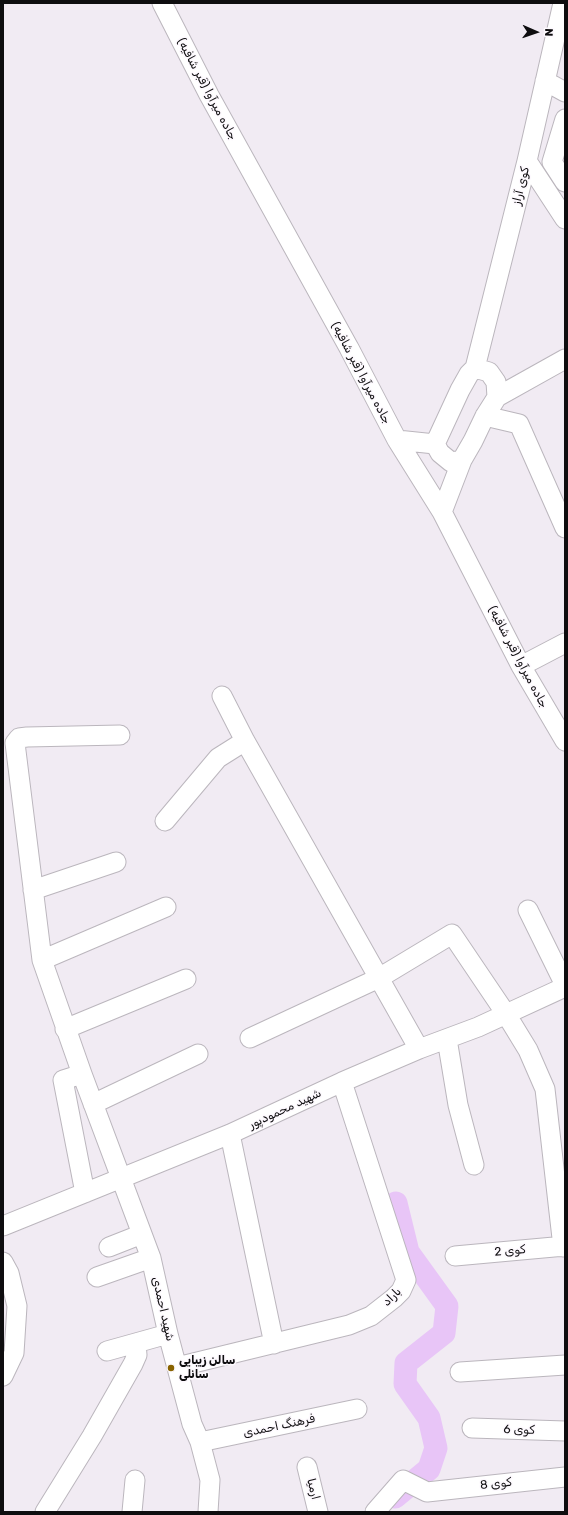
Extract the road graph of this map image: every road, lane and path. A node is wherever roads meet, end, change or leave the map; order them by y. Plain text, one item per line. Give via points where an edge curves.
1 (162, 3) edge
2 (563, 9) edge
3 (545, 81) junction
4 (565, 92) edge
5 (565, 119) edge
6 (527, 161) junction
7 (565, 182) edge
8 (565, 219) edge
9 (565, 359) edge
10 (475, 368) junction
11 (497, 397) junction
12 (485, 416) junction
13 (397, 440) junction
14 (435, 444) junction
15 (462, 460) junction
16 (442, 512) junction
17 (565, 528) edge
18 (565, 643) edge
19 (521, 666) junction
20 (222, 696) dead end
21 (120, 736) dead end
22 (244, 741) junction
23 (565, 741) edge
24 (165, 821) dead end
25 (116, 862) dead end
26 (33, 890) junction
27 (166, 907) dead end
28 (528, 910) dead end
29 (42, 960) junction
30 (379, 978) junction
31 (186, 979) dead end
32 (565, 986) edge
33 (506, 1014) junction
34 (65, 1029) junction
35 (250, 1038) dead end
36 (447, 1039) junction
37 (419, 1049) junction
38 (198, 1054) dead end
39 (82, 1074) junction
40 (342, 1082) junction
41 (93, 1104) junction
42 (230, 1134) junction
43 (474, 1165) dead end
44 (120, 1179) junction
45 (85, 1193) junction
46 (3, 1226) edge
47 (142, 1234) junction
48 (564, 1246) edge
49 (109, 1247) dead end
50 (455, 1256) dead end
51 (151, 1258) junction
52 (3, 1262) edge
53 (97, 1277) dead end
54 (168, 1334) junction
55 (136, 1343) junction
56 (274, 1344) junction
57 (107, 1351) dead end
58 (565, 1364) edge
59 (177, 1367) junction
60 (460, 1372) dead end
61 (3, 1376) edge
62 (357, 1409) dead end
63 (472, 1428) dead end
64 (565, 1431) edge
65 (200, 1442) junction
66 (307, 1467) dead end
67 (565, 1477) edge
68 (136, 1480) dead end
69 (45, 1512) edge
70 (132, 1512) edge
71 (208, 1512) edge
72 (318, 1512) edge
73 (375, 1512) edge

1 - 13 street, جاده میرآوا (قبر شافیه) via 209,95
2 - 3 street, کوی آراز
3 - 4 street
3 - 6 street, کوی آراز
5 - 7 street via 552,162
6 - 8 street
6 - 10 street, کوی آراز
9 - 11 street
10 - 11 street via 489,372 496,382
10 - 14 street via 463,385
11 - 12 street
12 - 15 street
12 - 17 street via 519,424
13 - 14 street
13 - 16 street, جاده میرآوا (قبر شافیه)
14 - 15 street via 440,453 451,462
15 - 16 street
16 - 19 street, جاده میرآوا (قبر شافیه)
18 - 19 street
19 - 23 street, جاده میرآوا (قبر شافیه)
20 - 22 street
21 - 26 street, شهید احمدی via 27,737 20,738 15,743
22 - 24 street via 218,758
22 - 30 street
25 - 26 street
26 - 29 street, شهید احمدی
27 - 29 street
28 - 32 street
29 - 34 street, شهید احمدی
30 - 33 street via 452,934
30 - 35 street
30 - 37 street
31 - 34 street
32 - 33 street, شهید محمودپور
33 - 36 street, شهید محمودپور
33 - 48 street via 528,1050 545,1089
34 - 39 street, شهید احمدی
36 - 37 street, شهید محمودپور
36 - 43 street via 458,1105
37 - 40 street, شهید محمودپور
38 - 41 street
39 - 41 street, شهید احمدی
39 - 45 street via 63,1080
40 - 42 street, شهید محمودپور
40 - 56 street, باراد via 406,1280 401,1291 371,1316 349,1325
41 - 44 street, شهید احمدی
42 - 44 street, شهید محمودپور
42 - 56 street
44 - 45 street, شهید محمودپور
44 - 47 street, شهید احمدی
45 - 46 street, شهید محمودپور
47 - 49 street
47 - 51 street, شهید احمدی
48 - 50 street, کوی 2
51 - 53 street
51 - 54 street, شهید احمدی
52 - 61 street via 17,1306 14,1352
54 - 55 street
54 - 59 street, شهید احمدی
55 - 57 street
55 - 69 street via 137,1355 133,1364
56 - 59 street, باراد
58 - 60 street
59 - 65 street, شهید احمدی via 192,1424
62 - 65 street, فرهنگ احمدی
63 - 64 street, کوی 6
65 - 71 street, شهید احمدی via 210,1480
66 - 72 street, ارمیا
67 - 73 street, کوی 8 via 427,1492 403,1480
68 - 70 street

